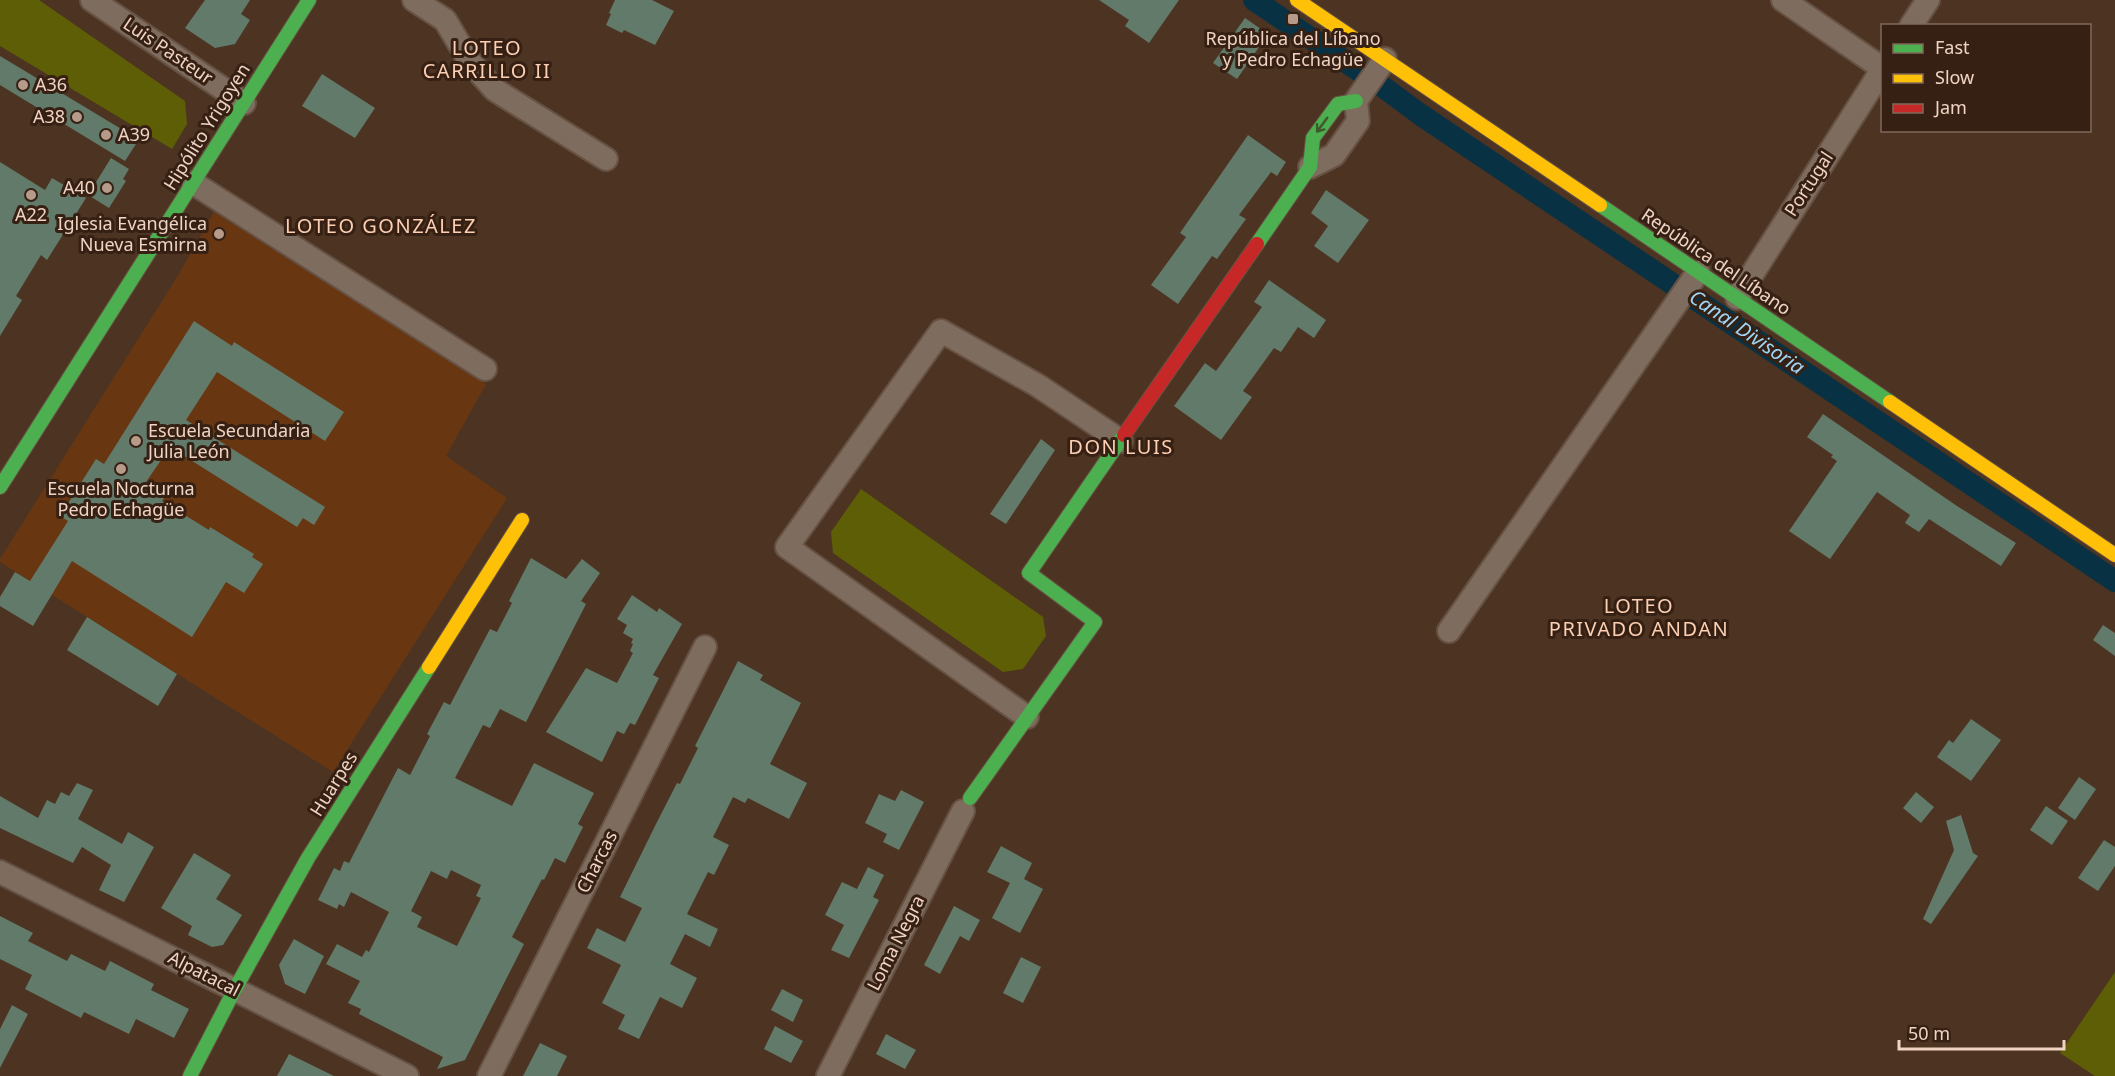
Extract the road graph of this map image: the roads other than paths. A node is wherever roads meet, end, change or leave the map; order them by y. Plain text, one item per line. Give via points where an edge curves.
1 (92, 0) edge
2 (309, 0) edge
3 (414, 0) edge
4 (1297, 0) edge
5 (1784, 0) edge
6 (1928, 0) edge
7 (1912, 24) edge
8 (1385, 59) junction
9 (1881, 68) edge
10 (1881, 71) edge
11 (244, 103) junction
12 (606, 159) dead end
13 (1310, 168) joint
14 (193, 183) junction
15 (1698, 272) junction
16 (1737, 298) junction
17 (485, 369) dead end
18 (1121, 441) junction
19 (0, 485) edge
20 (522, 520) dead end
21 (2115, 555) edge
22 (1449, 632) dead end
23 (705, 647) dead end
24 (1027, 717) junction
25 (967, 804) joint
26 (0, 872) edge
27 (234, 989) junction
28 (190, 1076) edge
29 (407, 1076) edge
30 (489, 1076) edge
31 (828, 1076) edge

1 - 11 street, Luis Pasteur
2 - 11 main road, Hipólito Yrigoyen
3 - 12 street via 445,20 470,62 495,90
4 - 8 main road, República del Líbano
5 - 9 street
6 - 7 street
8 - 13 street via 1356,101 1358,121 1334,155
8 - 15 main road, República del Líbano
10 - 16 street, Portugal
11 - 14 main road, Hipólito Yrigoyen
13 - 18 main road
14 - 17 street
14 - 19 main road, Hipólito Yrigoyen
15 - 16 main road, República del Líbano
15 - 22 street
16 - 21 main road, República del Líbano
18 - 24 main road via 1029,573 1095,622
18 - 24 street via 1037,385 940,331 787,547
20 - 27 main road, Huarpes via 308,858
23 - 30 street, Charcas
24 - 25 main road
25 - 31 street, Loma Negra
26 - 27 street, Alpatacal
27 - 28 main road, Huarpes
27 - 29 street, Alpatacal

